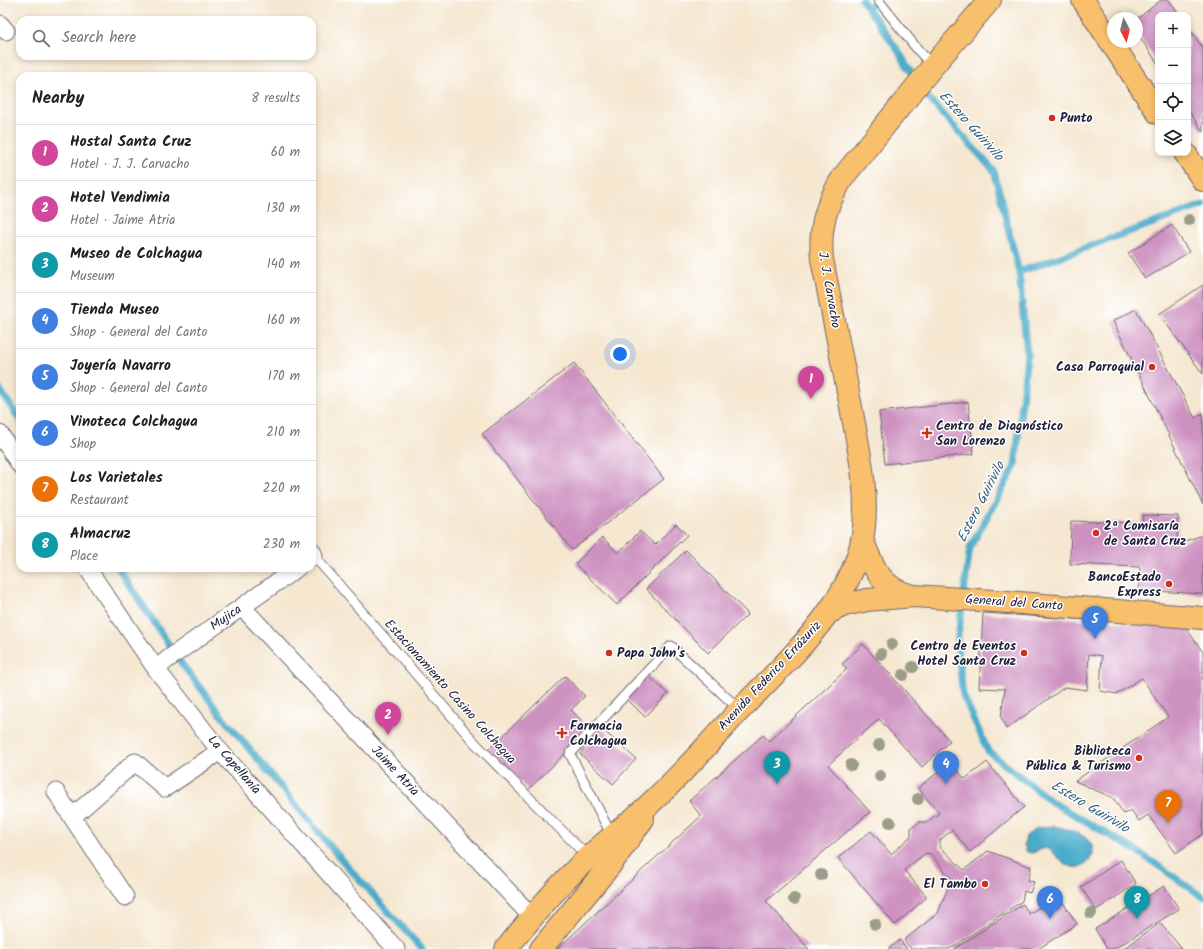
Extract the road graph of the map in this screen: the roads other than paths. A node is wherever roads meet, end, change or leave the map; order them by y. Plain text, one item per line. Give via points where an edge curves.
1 (878, 0) edge
2 (990, 0) edge
3 (1083, 0) edge
4 (929, 71) junction
5 (1155, 108) edge
6 (1187, 156) edge
7 (1203, 180) edge
8 (0, 434) edge
9 (16, 459) edge
10 (862, 539) junction
11 (316, 558) edge
12 (91, 572) edge
13 (291, 572) edge
14 (913, 596) junction
15 (242, 607) junction
16 (828, 613) junction
17 (1203, 618) edge
18 (168, 659) junction
19 (740, 710) junction
20 (220, 751) junction
21 (56, 792) dead end
22 (656, 799) junction
23 (72, 817) junction
24 (612, 836) junction
25 (588, 857) junction
26 (125, 897) dead end
27 (532, 917) junction
28 (396, 949) edge
29 (506, 949) edge
30 (542, 949) edge

1 - 4 lane via 918,50
2 - 4 main road, J. J. Carvacho
3 - 5 main road
4 - 10 main road, J. J. Carvacho via 843,177 826,210 822,229 822,259 860,455 865,511
6 - 7 main road
8 - 9 street
10 - 14 main road via 871,562 884,582 901,593
10 - 16 main road, Avenida Federico Errázuriz via 850,577
11 - 25 lane, Estacionamiento Casino Colchagua via 475,743
12 - 18 street, La Capellanía
13 - 15 street, Mujica
14 - 16 main road, General del Canto via 867,600 844,605
14 - 17 main road, General del Canto
15 - 18 street, Mujica
15 - 27 street, Jaime Atria
16 - 19 main road, Avenida Federico Errázuriz
18 - 20 street, La Capellanía
19 - 22 main road, Avenida Federico Errázuriz
19 - 24 lane via 671,646 570,754
20 - 23 street via 165,788 135,762
20 - 28 street, La Capellanía
21 - 23 street
22 - 24 main road, Avenida Federico Errázuriz
22 - 30 main road, Avenida Federico Errázuriz via 611,864
23 - 26 street
24 - 25 main road, Avenida Federico Errázuriz
25 - 27 main road, Avenida Federico Errázuriz
27 - 29 main road, Avenida Federico Errázuriz

